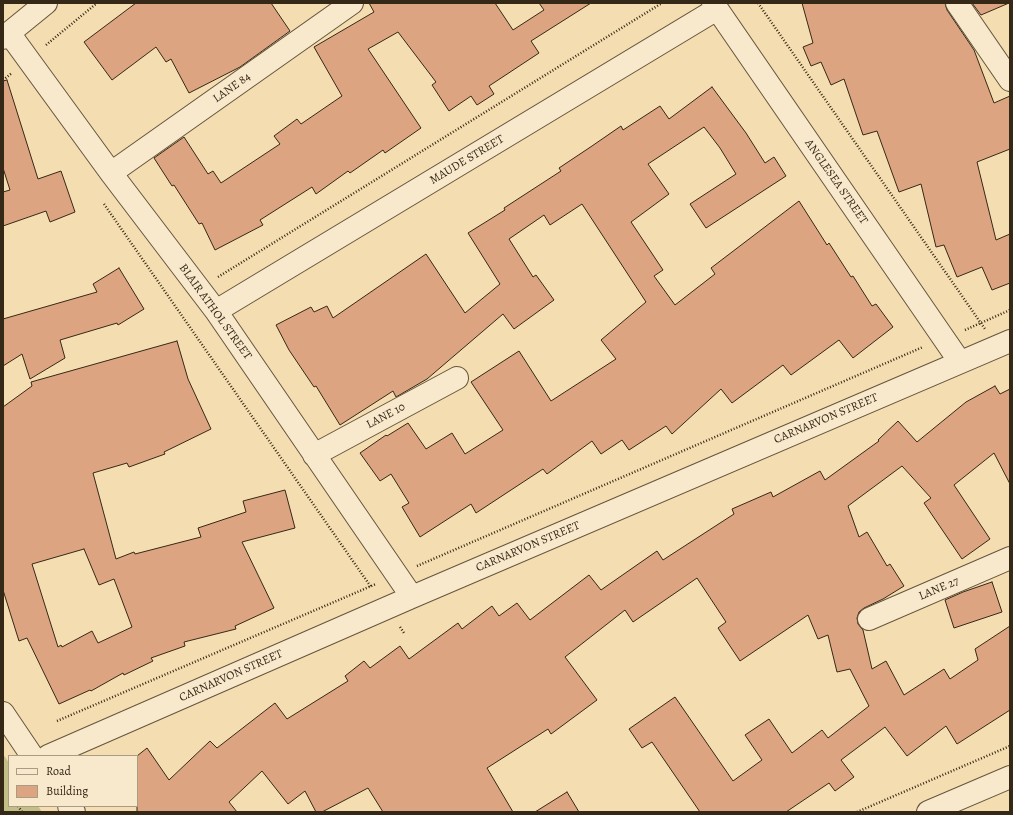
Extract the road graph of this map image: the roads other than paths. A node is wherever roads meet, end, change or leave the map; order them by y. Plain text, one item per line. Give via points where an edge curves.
1 (46, 3) edge
2 (352, 3) edge
3 (957, 3) edge
4 (715, 6) edge
5 (6, 35) edge
6 (1010, 80) edge
7 (111, 173) junction
8 (216, 311) junction
9 (1004, 344) edge
10 (960, 362) junction
11 (457, 378) dead end
12 (314, 455) junction
13 (1010, 558) edge
14 (412, 597) junction
15 (869, 619) dead end
16 (3, 713) edge
17 (31, 755) edge
18 (50, 755) edge
19 (1010, 776) edge
20 (928, 812) edge

1 - 5 street
2 - 7 street, LANE 84
3 - 6 street
4 - 8 street, MAUDE STREET
4 - 10 street, ANGLESEA STREET
5 - 7 street, BLAIR ATHOL STREET via 28,60
7 - 8 street, BLAIR ATHOL STREET
8 - 12 street, BLAIR ATHOL STREET
9 - 10 street, CARNARVON STREET
10 - 14 street, CARNARVON STREET
11 - 12 street, LANE 10
12 - 14 street, BLAIR ATHOL STREET
13 - 15 street, LANE 27
14 - 18 street, CARNARVON STREET
16 - 17 street
19 - 20 street

